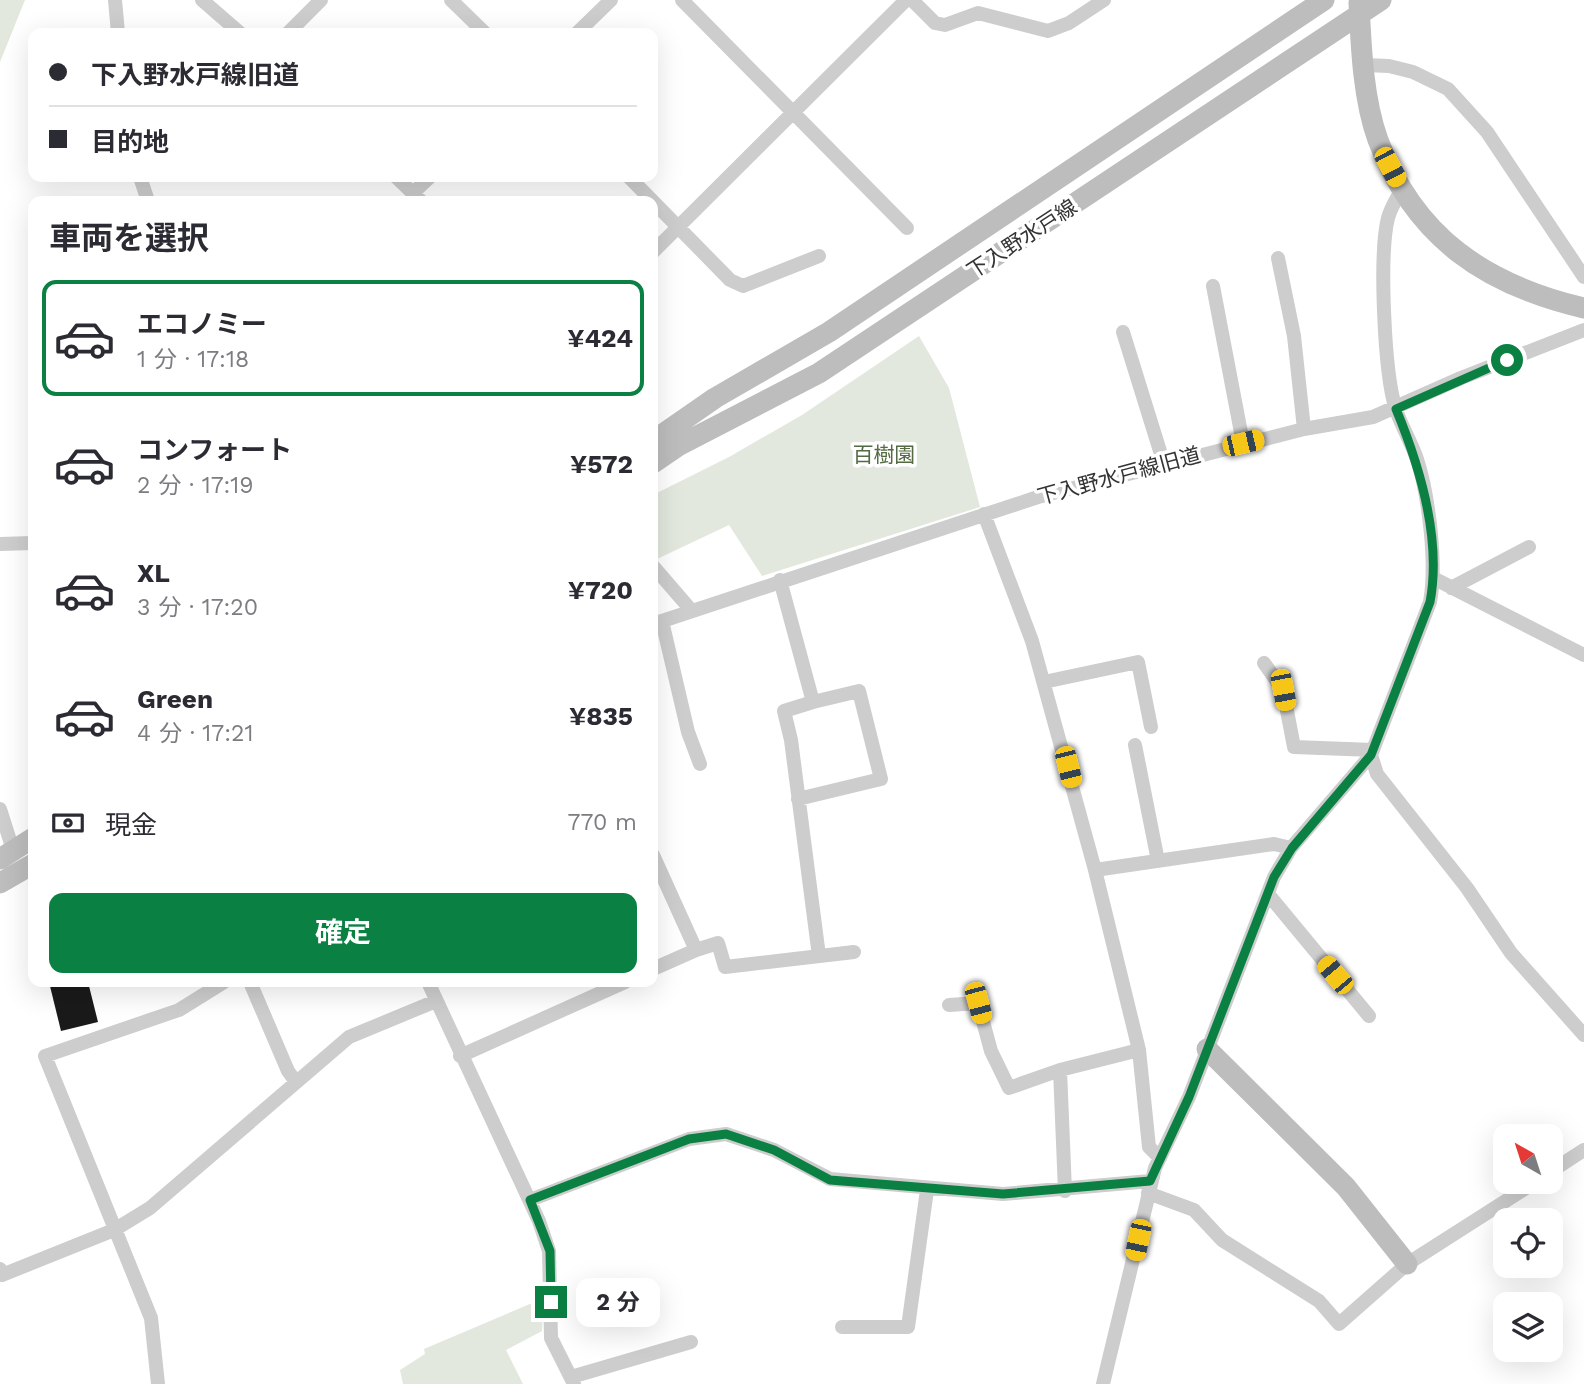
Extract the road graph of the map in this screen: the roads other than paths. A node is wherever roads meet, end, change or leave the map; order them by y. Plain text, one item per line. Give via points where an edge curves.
1 (115, 0) edge
2 (202, 0) edge
3 (321, 0) edge
4 (451, 0) edge
5 (611, 0) edge
6 (682, 0) edge
7 (906, 0) edge
8 (912, 0) edge
9 (1104, 0) edge
10 (1324, 0) edge
11 (1381, 0) edge
12 (1359, 8) edge
13 (118, 28) edge
14 (234, 28) edge
15 (293, 28) edge
16 (480, 28) edge
17 (582, 28) edge
18 (1365, 65) junction
19 (793, 111) junction
20 (401, 182) edge
21 (634, 182) edge
22 (1402, 188) junction
23 (416, 196) edge
24 (648, 196) edge
25 (658, 206) edge
26 (678, 226) junction
27 (907, 228) dead end
28 (658, 247) edge
29 (819, 256) dead end
30 (1278, 258) dead end
31 (1584, 276) edge
32 (1213, 286) dead end
33 (1584, 308) edge
34 (1584, 330) edge
35 (1123, 332) dead end
36 (1396, 409) junction
37 (1304, 429) junction
38 (658, 438) edge
39 (1243, 443) junction
40 (658, 460) edge
41 (1164, 464) junction
42 (984, 513) junction
43 (28, 543) edge
44 (0, 544) edge
45 (1529, 547) dead end
46 (658, 572) edge
47 (1435, 579) junction
48 (780, 580) junction
49 (1451, 588) junction
50 (691, 610) junction
51 (658, 623) edge
52 (658, 627) edge
53 (1584, 655) edge
54 (1264, 663) dead end
55 (1044, 682) junction
56 (813, 702) junction
57 (1151, 727) dead end
58 (1135, 745) dead end
59 (1372, 753) junction
60 (699, 764) dead end
61 (798, 799) junction
62 (0, 809) edge
63 (28, 841) edge
64 (1292, 848) junction
65 (7, 854) edge
66 (1158, 862) junction
67 (658, 866) edge
68 (28, 867) edge
69 (1095, 870) junction
70 (0, 883) edge
71 (1268, 894) junction
72 (696, 950) junction
73 (853, 952) dead end
74 (819, 957) junction
75 (658, 967) edge
76 (215, 987) edge
77 (252, 987) edge
78 (430, 987) edge
79 (614, 987) edge
80 (436, 1001) junction
81 (949, 1005) dead end
82 (1369, 1016) dead end
83 (1584, 1035) edge
84 (1207, 1049) junction
85 (1139, 1050) junction
86 (460, 1056) junction
87 (1060, 1070) junction
88 (296, 1082) junction
89 (1584, 1150) edge
90 (1160, 1158) junction
91 (1563, 1164) edge
92 (1149, 1187) junction
93 (927, 1190) junction
94 (1065, 1191) junction
95 (1517, 1194) edge
96 (530, 1200) junction
97 (114, 1230) junction
98 (1407, 1264) junction
99 (0, 1269) edge
100 (842, 1327) dead end
101 (691, 1342) dead end
102 (573, 1381) edge
103 (158, 1384) edge
104 (1102, 1384) edge

1 - 13 street
2 - 14 street
3 - 15 street
4 - 16 street
5 - 17 street
6 - 19 street
7 - 19 street
8 - 9 street via 934,23 945,25 978,13 1048,31
10 - 38 main road, 下入野水戸線 via 841,324 715,398
11 - 12 main road, 下入野水戸線
12 - 18 main road
12 - 40 main road, 下入野水戸線 via 818,373
18 - 22 main road via 1378,139
18 - 31 street via 1413,72 1448,89 1487,132
19 - 26 street
19 - 27 street
20 - 23 street
21 - 24 street
22 - 33 main road via 1431,230 1475,265 1517,288
22 - 36 street via 1391,209 1385,238 1385,328
25 - 26 street
26 - 28 street
26 - 29 street via 730,280 743,286
30 - 37 street via 1294,336
32 - 39 street
34 - 36 street, 下入野水戸線旧道
35 - 41 street
36 - 37 street, 下入野水戸線旧道
36 - 47 street via 1417,461
37 - 39 street, 下入野水戸線旧道
39 - 41 street, 下入野水戸線旧道
41 - 42 street, 下入野水戸線旧道
42 - 48 street, 下入野水戸線旧道
42 - 55 street
43 - 44 street
45 - 49 street
46 - 50 street
47 - 49 street
47 - 59 street
48 - 50 street, 下入野水戸線旧道
48 - 56 street
49 - 53 street
50 - 51 street, 下入野水戸線旧道
52 - 60 street
54 - 59 street via 1283,690 1294,747
55 - 57 street via 1138,662
55 - 69 street
56 - 61 street via 785,711
56 - 61 street via 859,691 881,779
58 - 66 street
59 - 64 street
59 - 83 street via 1377,774 1467,888 1511,953
61 - 74 street
62 - 65 street
63 - 65 main road
64 - 66 street via 1274,844
64 - 71 street
66 - 69 street
67 - 72 street
68 - 70 main road
69 - 85 street
71 - 82 street
71 - 84 street
72 - 74 street via 718,943 725,967
72 - 75 street
73 - 74 street
76 - 97 street via 179,1010 45,1056
77 - 88 street
78 - 80 street
79 - 86 street
80 - 86 street
80 - 88 street via 349,1037
81 - 87 street via 978,1003 991,1051 1009,1088
84 - 90 street
84 - 98 main road via 1346,1187
85 - 87 street
85 - 90 street via 1149,1147
86 - 96 street
87 - 94 street
88 - 97 street via 172,1192
89 - 91 street
90 - 92 street
92 - 94 street
92 - 98 street via 1194,1210 1222,1240 1319,1301 1339,1324
92 - 104 street
93 - 94 street
93 - 96 street via 830,1180 774,1150 726,1134 689,1139
93 - 100 street via 908,1327
95 - 98 street
96 - 102 street via 550,1251 551,1338
97 - 99 street via 2,1275
97 - 103 street via 151,1318
101 - 102 street

